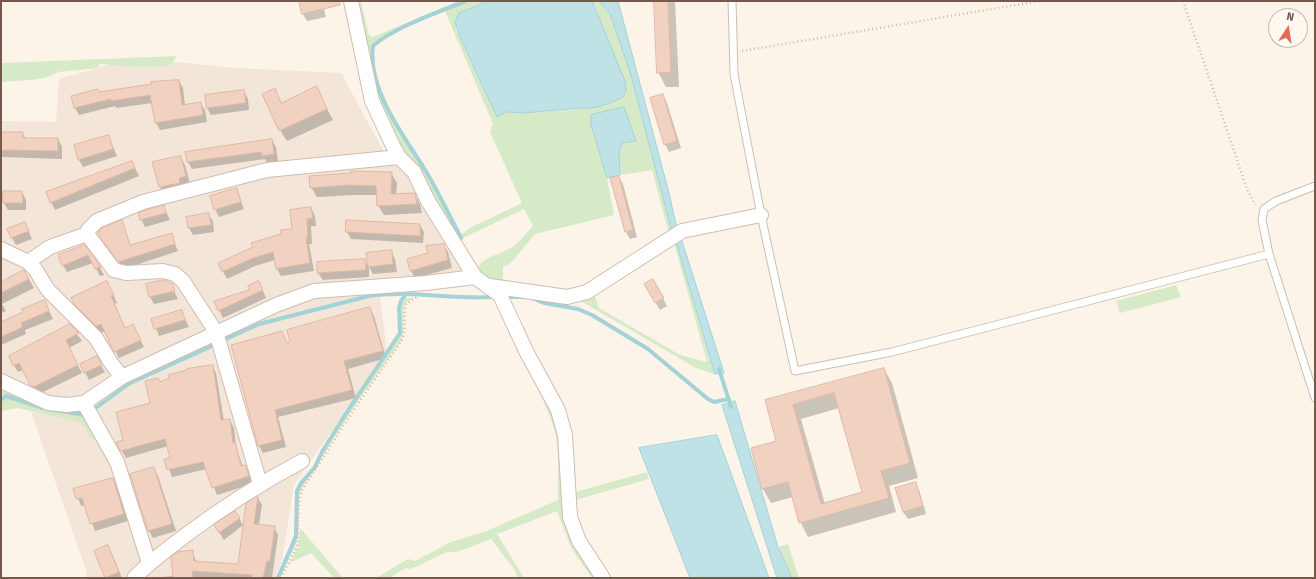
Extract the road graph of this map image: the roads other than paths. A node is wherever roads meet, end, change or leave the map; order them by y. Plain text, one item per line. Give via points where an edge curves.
1 (351, 1) edge
2 (732, 1) edge
3 (399, 157) junction
4 (1315, 186) edge
5 (761, 215) junction
6 (87, 234) junction
7 (1, 249) edge
8 (1269, 254) junction
9 (28, 262) junction
10 (475, 276) junction
11 (487, 285) junction
12 (216, 332) junction
13 (122, 377) junction
14 (1, 381) edge
15 (1315, 398) edge
16 (84, 403) junction
17 (302, 461) dead end
18 (260, 484) junction
19 (149, 563) junction
20 (134, 578) edge
21 (602, 578) edge

1 - 3 street via 372,101
2 - 5 lane via 734,74
3 - 6 street via 266,170 143,202 96,221
3 - 10 street via 414,172 428,201
4 - 8 lane via 1276,200 1264,209 1262,220
5 - 8 lane via 795,371 892,352
5 - 11 street via 682,231 587,292 567,297
6 - 9 street via 50,247
6 - 12 street via 114,270 126,273 163,271 175,274 183,281
7 - 9 street
8 - 15 lane
9 - 13 street via 48,290 96,338
10 - 11 street
10 - 12 street via 426,283 314,291
11 - 21 street via 500,295 526,351 558,410 565,435 570,517 579,541
12 - 13 street
12 - 18 street
13 - 16 street
14 - 16 street via 48,403 67,406
16 - 19 street via 117,462
17 - 18 street
18 - 19 street via 216,512
19 - 20 street

